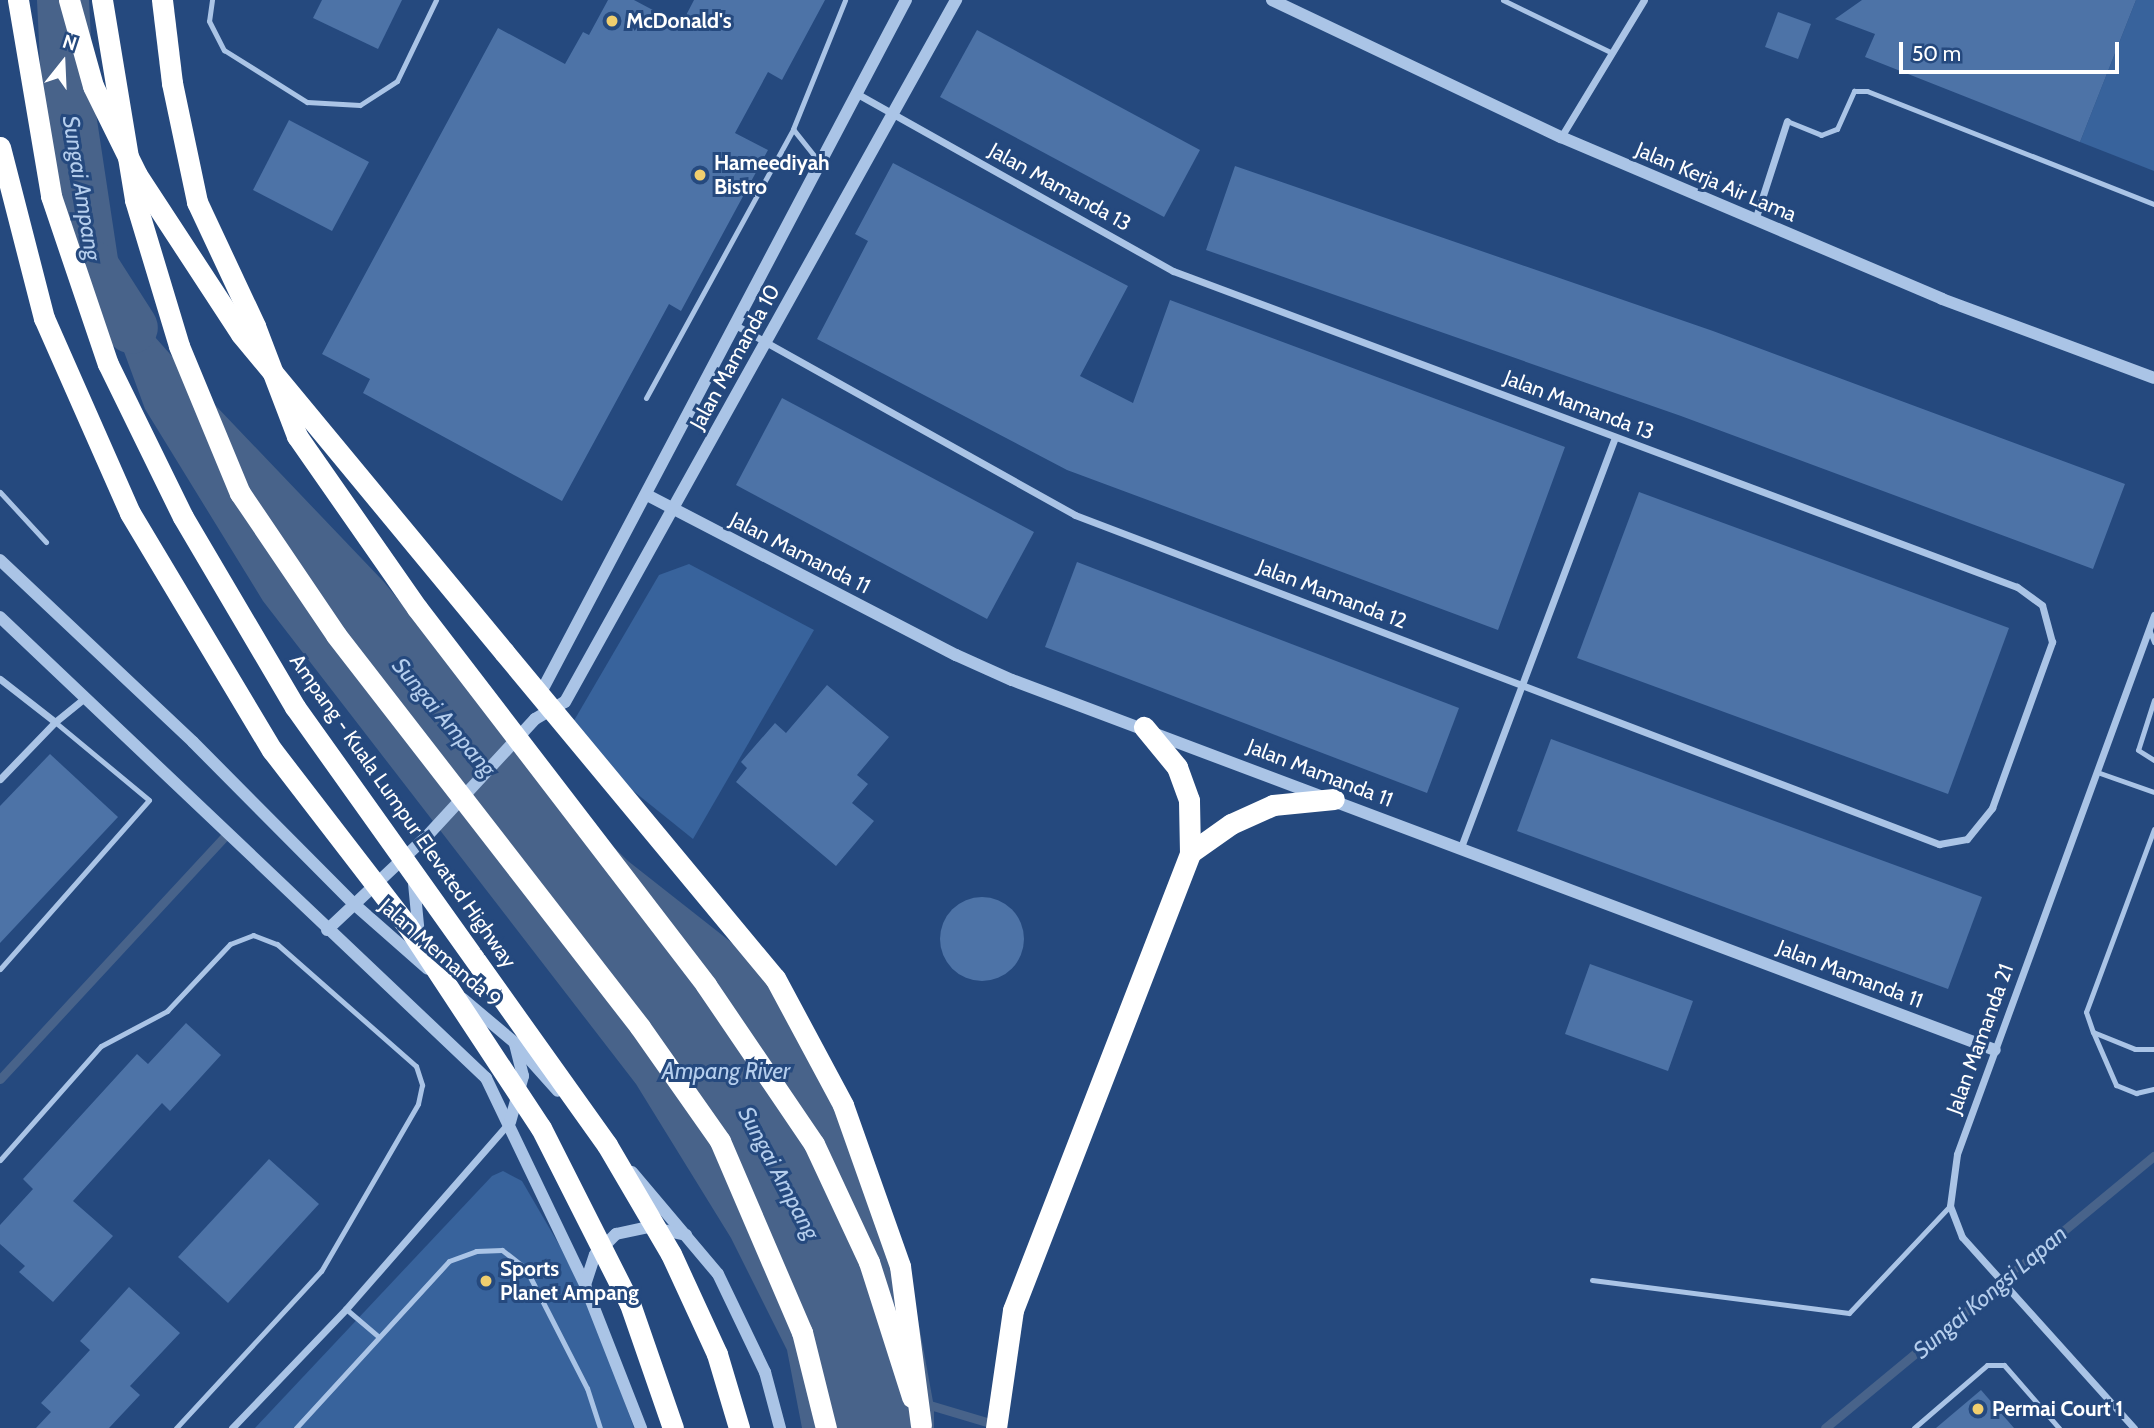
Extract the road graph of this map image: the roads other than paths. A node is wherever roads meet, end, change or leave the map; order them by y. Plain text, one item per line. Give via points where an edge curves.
1 (18, 0) edge
2 (69, 0) edge
3 (102, 0) edge
4 (162, 0) edge
5 (212, 0) edge
6 (436, 0) edge
7 (845, 0) edge
8 (906, 0) edge
9 (956, 0) edge
10 (1272, 0) edge
11 (1503, 0) edge
12 (1644, 0) edge
13 (1612, 53) junction
14 (858, 94) junction
15 (893, 113) junction
16 (1787, 121) joint
17 (793, 129) junction
18 (1561, 137) junction
19 (0, 147) edge
20 (821, 164) junction
21 (2154, 204) edge
22 (1755, 219) junction
23 (737, 326) junction
24 (765, 341) junction
25 (2154, 378) edge
26 (646, 398) dead end
27 (1615, 437) junction
28 (0, 492) edge
29 (647, 495) junction
30 (672, 509) junction
31 (46, 542) dead end
32 (0, 560) edge
33 (2154, 615) edge
34 (0, 617) edge
35 (2149, 629) junction
36 (2154, 642) edge
37 (0, 679) edge
38 (1521, 685) junction
39 (86, 697) junction
40 (2154, 700) edge
41 (535, 719) junction
42 (55, 722) junction
43 (1144, 727) junction
44 (2154, 760) edge
45 (2097, 772) junction
46 (0, 779) edge
47 (2154, 792) edge
48 (1335, 799) junction
49 (2154, 829) edge
50 (1939, 844) joint
51 (1461, 847) junction
52 (415, 848) junction
53 (1190, 853) junction
54 (354, 904) junction
55 (327, 930) junction
56 (0, 968) edge
57 (433, 973) junction
58 (2093, 1032) junction
59 (514, 1043) junction
60 (2154, 1049) edge
61 (1995, 1050) junction
62 (2154, 1089) edge
63 (510, 1122) junction
64 (0, 1160) edge
65 (1950, 1206) junction
66 (691, 1237) junction
67 (1592, 1280) dead end
68 (585, 1284) junction
69 (346, 1309) junction
70 (379, 1337) junction
71 (921, 1426) edge
72 (176, 1428) edge
73 (232, 1428) edge
74 (296, 1428) edge
75 (600, 1428) edge
76 (641, 1428) edge
77 (673, 1428) edge
78 (739, 1428) edge
79 (780, 1428) edge
80 (826, 1428) edge
81 (996, 1428) edge
82 (1914, 1428) edge
83 (2059, 1428) edge
84 (2134, 1428) edge

1 - 78 highway, Ampang - Kuala Lumpur Elevated Highway, bridge via 51,196 108,363 183,517 295,707 607,1145 671,1254 717,1354
2 - 71 highway, bridge via 93,86 137,175 240,334 775,978 843,1105 900,1266
3 - 80 highway, bridge via 135,200 179,346 240,493 336,635 640,1027 720,1141 803,1332
4 - 71 highway, bridge via 172,83 197,202 256,326 297,436 417,608 706,985 814,1144 869,1262
5 - 6 lane via 209,22 224,50 307,102 360,105 397,81
7 - 17 lane
8 - 14 street, Jalan Mamanda 10
9 - 15 street, Jalan Mamanda 10
10 - 18 street, Jalan Kerja Air Lama
11 - 13 lane
12 - 13 street
13 - 18 street
14 - 15 street, Jalan Mamanda 13
14 - 20 street, Jalan Mamanda 10
15 - 24 street, Jalan Mamanda 10
15 - 27 street, Jalan Mamanda 13 via 1173,271
16 - 21 lane via 1821,135 1837,129 1854,91 1867,91
16 - 22 street
17 - 20 lane
17 - 26 lane
18 - 22 street, Jalan Kerja Air Lama
19 - 77 highway, bridge via 44,318 130,513 272,750 407,925 541,1128 630,1304
20 - 23 street, Jalan Mamanda 10
22 - 25 street, Jalan Kerja Air Lama via 1942,299
23 - 24 street, Jalan Mamanda 12
23 - 29 street, Jalan Mamanda 10
24 - 30 street, Jalan Mamanda 10
24 - 38 street, Jalan Mamanda 12 via 1075,515
27 - 38 street
27 - 50 street, Jalan Mamanda 13 via 2017,587 2042,605 2052,642 1992,808 1967,839
28 - 31 lane
29 - 30 street, Jalan Mamanda 11
29 - 41 street, Jalan Mamanda 10 via 540,689
30 - 41 street, Jalan Mamanda 10 via 565,702
30 - 43 street, Jalan Mamanda 11 via 956,655
32 - 54 street, Jalan Memanda 9 via 193,742
33 - 35 street, Jalan Mamanda 21
34 - 39 street
35 - 36 lane
35 - 45 street, Jalan Mamanda 21
37 - 42 street
38 - 50 street, Jalan Mamanda 12
38 - 51 street
39 - 42 street
39 - 55 street
40 - 44 lane via 2138,750
41 - 52 street, Jalan Mamanda 10, bridge
42 - 46 street
42 - 56 lane via 149,800
43 - 48 street, Jalan Mamanda 11
43 - 53 highway via 1177,767 1189,800
45 - 47 lane
45 - 61 street, Jalan Mamanda 21
48 - 51 street, Jalan Mamanda 11
48 - 53 highway via 1273,805 1231,824
49 - 58 lane via 2086,1012
51 - 61 street, Jalan Mamanda 11
52 - 54 street, Jalan Mamanda 10
52 - 57 street via 412,891 418,933
53 - 81 highway via 1013,1310
54 - 55 street, Jalan Mamanda 10
54 - 57 street, Jalan Memanda 9
55 - 63 street via 486,1078
57 - 59 street, Jalan Memanda 9
58 - 60 lane via 2135,1049
58 - 62 lane via 2116,1085 2136,1093
59 - 63 street via 523,1076
59 - 66 street, Jalan Memanda 9
61 - 65 street, Jalan Mamanda 21 via 1957,1154
63 - 68 street
63 - 69 street
64 - 72 lane via 101,1046 167,1011 230,944 253,935 276,944 416,1066 422,1085 418,1104 321,1271
65 - 67 lane via 1849,1313
65 - 84 street, Jalan Mamanda 21 via 1962,1237
66 - 68 street via 649,1227 616,1234 595,1255
66 - 79 street, Jalan Memanda 9 via 718,1275 765,1371
68 - 76 street
69 - 70 lane
69 - 73 street
70 - 74 lane
70 - 75 lane via 449,1261 476,1251 502,1250 526,1269 587,1388
82 - 83 lane via 1987,1365 2004,1365

